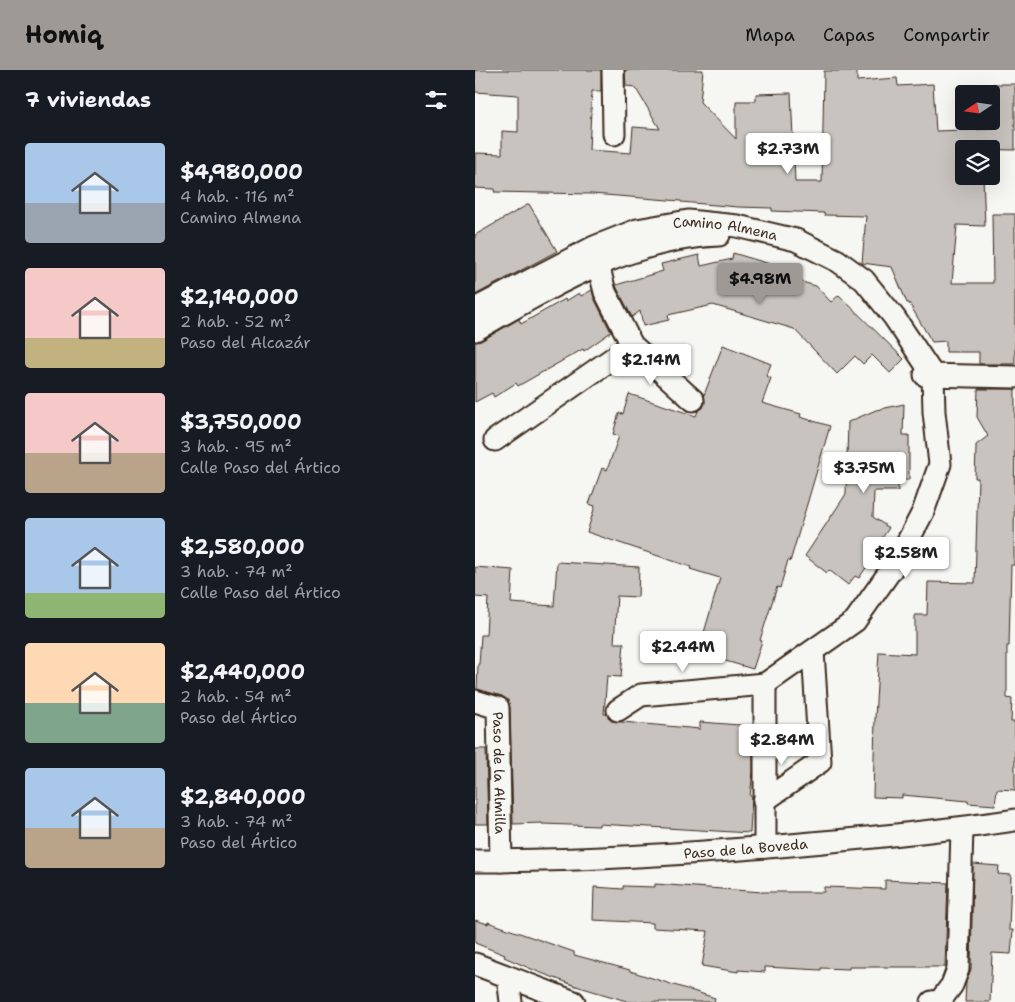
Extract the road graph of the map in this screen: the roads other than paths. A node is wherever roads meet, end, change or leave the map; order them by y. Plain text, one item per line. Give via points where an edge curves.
1 (613, 70) edge
2 (614, 134) dead end
3 (598, 264) junction
4 (475, 309) edge
5 (475, 330) edge
6 (632, 345) junction
7 (929, 375) junction
8 (1006, 377) edge
9 (693, 400) dead end
10 (495, 440) dead end
11 (813, 651) junction
12 (765, 684) junction
13 (475, 701) edge
14 (618, 710) dead end
15 (763, 801) junction
16 (1015, 820) edge
17 (962, 828) junction
18 (765, 847) junction
19 (475, 861) edge
20 (501, 861) junction
21 (475, 964) edge
22 (508, 977) junction
23 (511, 1002) edge
24 (575, 1002) edge
25 (932, 1002) edge

1 - 2 street
3 - 5 street, Camino Almena
3 - 6 street via 605,292
3 - 7 street, Camino Almena via 641,248 694,236 729,235 794,253 848,284
4 - 7 street, Camino Almena via 594,247 637,230 688,221 737,226 797,240 838,260 864,280 893,317
6 - 9 street
6 - 10 street
7 - 8 street
7 - 11 street via 940,464 923,512 898,560 855,621
11 - 12 street
11 - 15 street via 820,762
12 - 14 street via 641,695
12 - 15 street
13 - 20 street, Paso de la Almilla via 497,708
15 - 18 street
16 - 17 street, Paso de la Boveda
17 - 18 street, Paso de la Boveda
17 - 25 street via 958,969 953,986 940,1001
18 - 20 street, Paso de la Boveda
19 - 20 street, Paso de la Boveda
21 - 22 street
22 - 23 street
22 - 24 street

